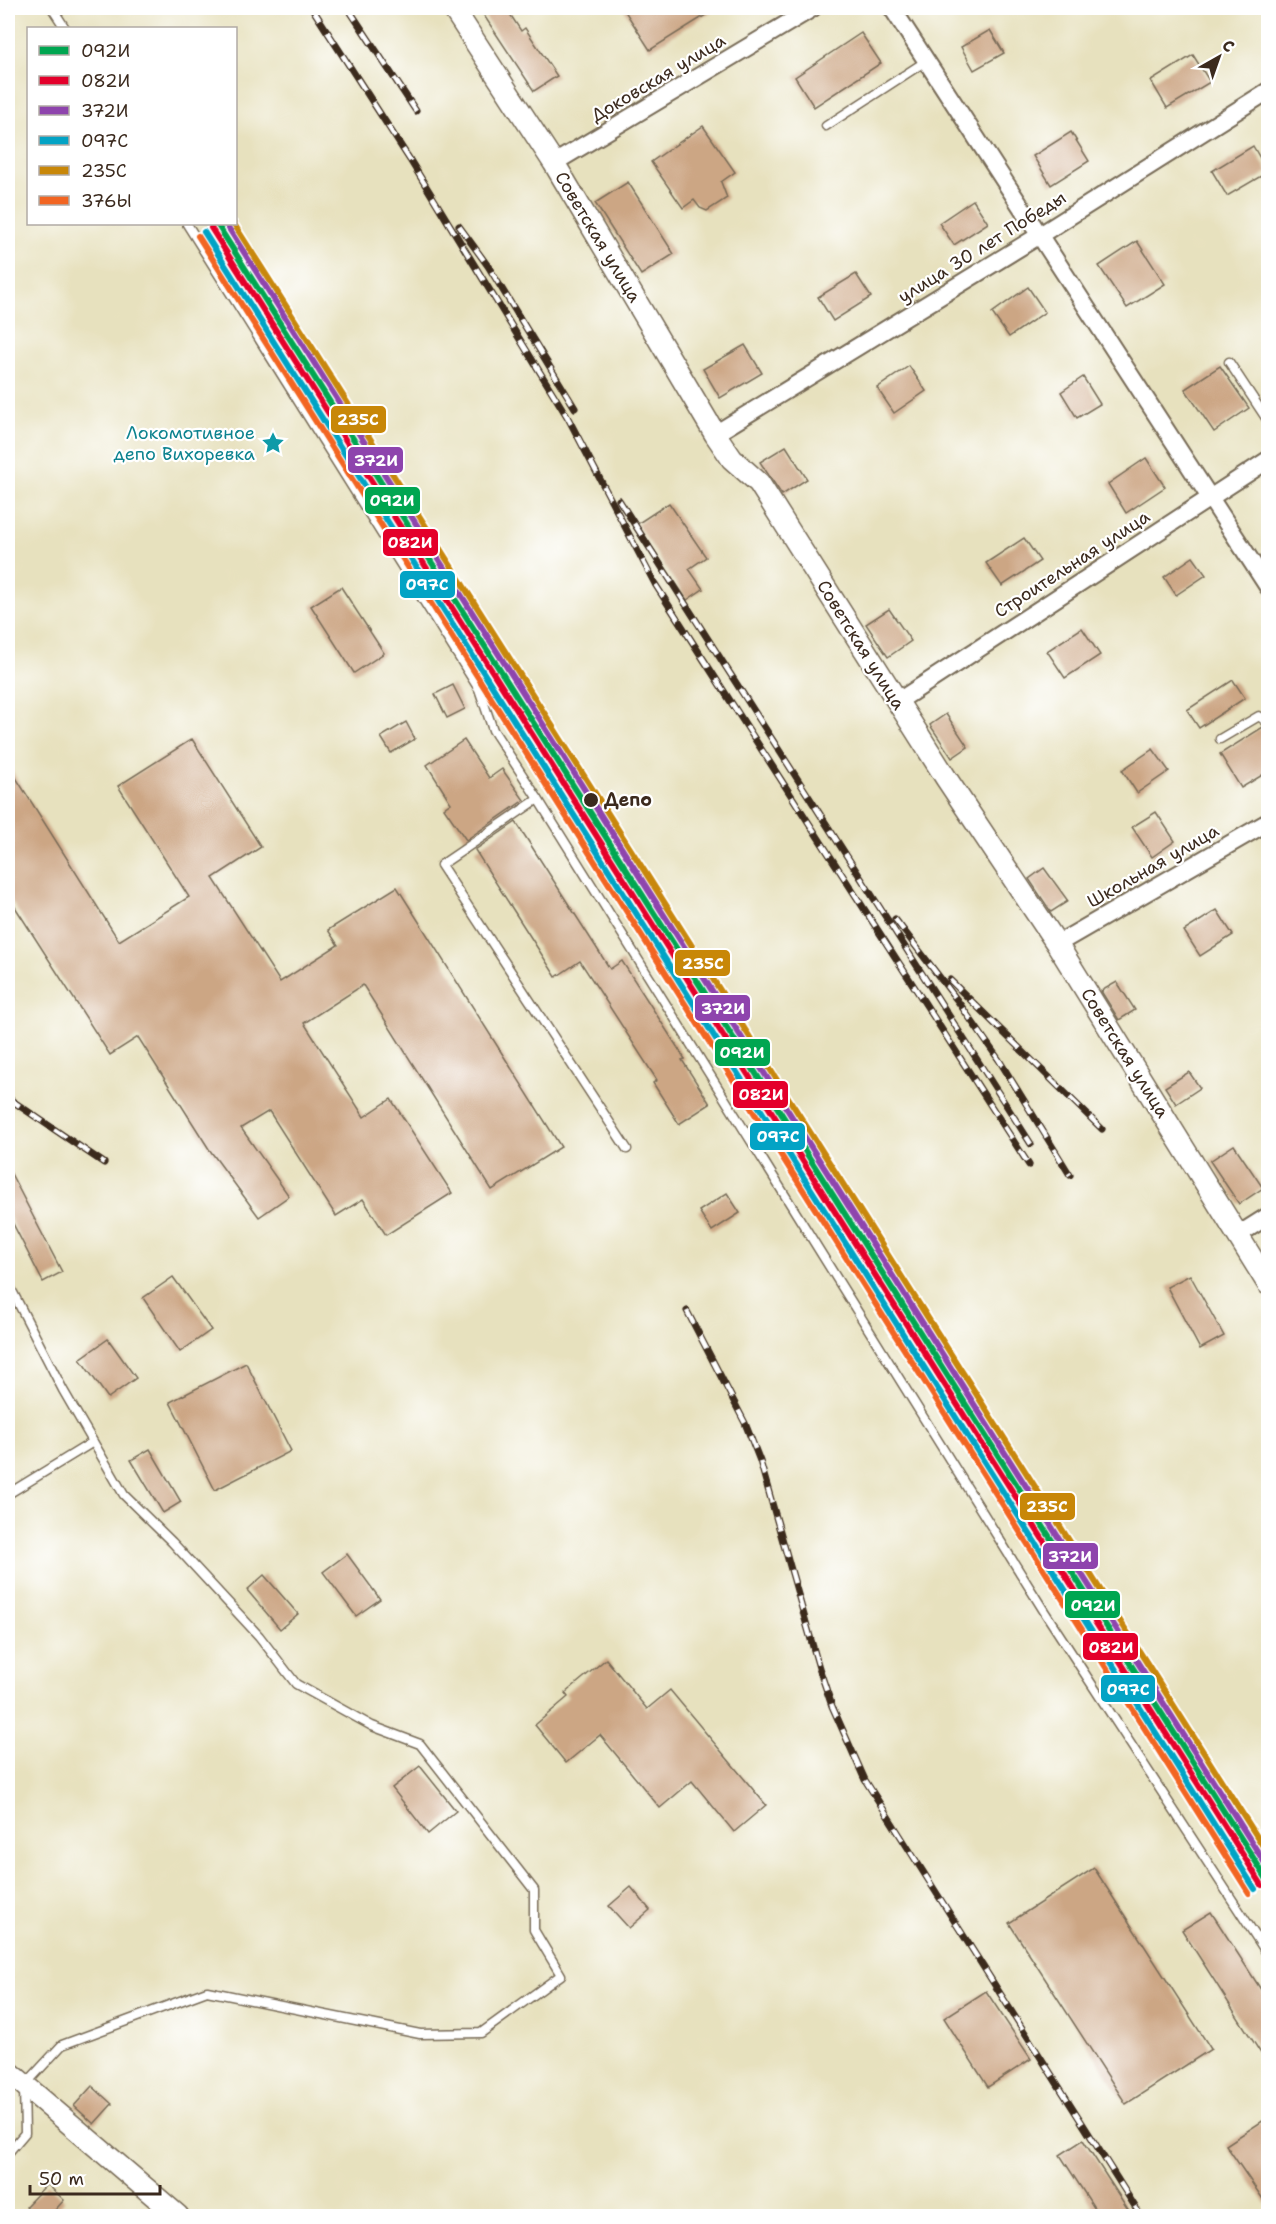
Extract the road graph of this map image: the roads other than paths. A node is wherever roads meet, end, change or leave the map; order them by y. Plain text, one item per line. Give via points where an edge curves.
1 (52, 8) edge
2 (453, 8) edge
3 (813, 8) edge
4 (892, 8) edge
5 (64, 27) edge
6 (926, 61) junction
7 (1269, 91) edge
8 (826, 126) dead end
9 (554, 163) junction
10 (188, 225) edge
11 (1040, 235) junction
12 (1229, 362) dead end
13 (1269, 421) edge
14 (716, 434) junction
15 (1269, 460) edge
16 (1210, 497) junction
17 (1269, 587) edge
18 (897, 702) junction
19 (1269, 723) edge
20 (1220, 739) dead end
21 (538, 799) junction
22 (1269, 822) edge
23 (1057, 944) junction
24 (627, 1149) dead end
25 (1269, 1216) edge
26 (1238, 1235) junction
27 (8, 1283) edge
28 (1269, 1284) edge
29 (93, 1442) junction
30 (8, 1494) edge
31 (1269, 1955) edge
32 (8, 2071) edge
33 (16, 2086) edge
34 (8, 2153) edge
35 (178, 2217) edge

1 - 5 lane
2 - 9 street, Советская улица
3 - 9 street, Доковская улица
4 - 6 street
6 - 8 lane
6 - 11 street
7 - 11 street, улица 30 лет Победы
9 - 14 street, Советская улица
10 - 21 lane via 479,689 492,730
11 - 14 street, улица 30 лет Победы
11 - 16 street
12 - 13 lane
14 - 18 street, Советская улица via 732,459 759,483
15 - 16 street, Строительная улица
16 - 17 street
16 - 18 street, Строительная улица
18 - 23 street, Советская улица
19 - 20 lane via 1259,716
21 - 24 lane via 441,864
21 - 31 lane via 1044,1611
22 - 23 street, Школьная улица
23 - 26 street, Советская улица
25 - 26 street
26 - 28 street, Советская улица
27 - 29 lane
29 - 30 lane
29 - 33 lane via 124,1495 259,1636 296,1684 372,1726 420,1744 534,1890 534,1930 561,1975 481,2033 420,2034 207,1991 62,2045
32 - 33 street
33 - 34 lane via 25,2133
33 - 35 street

